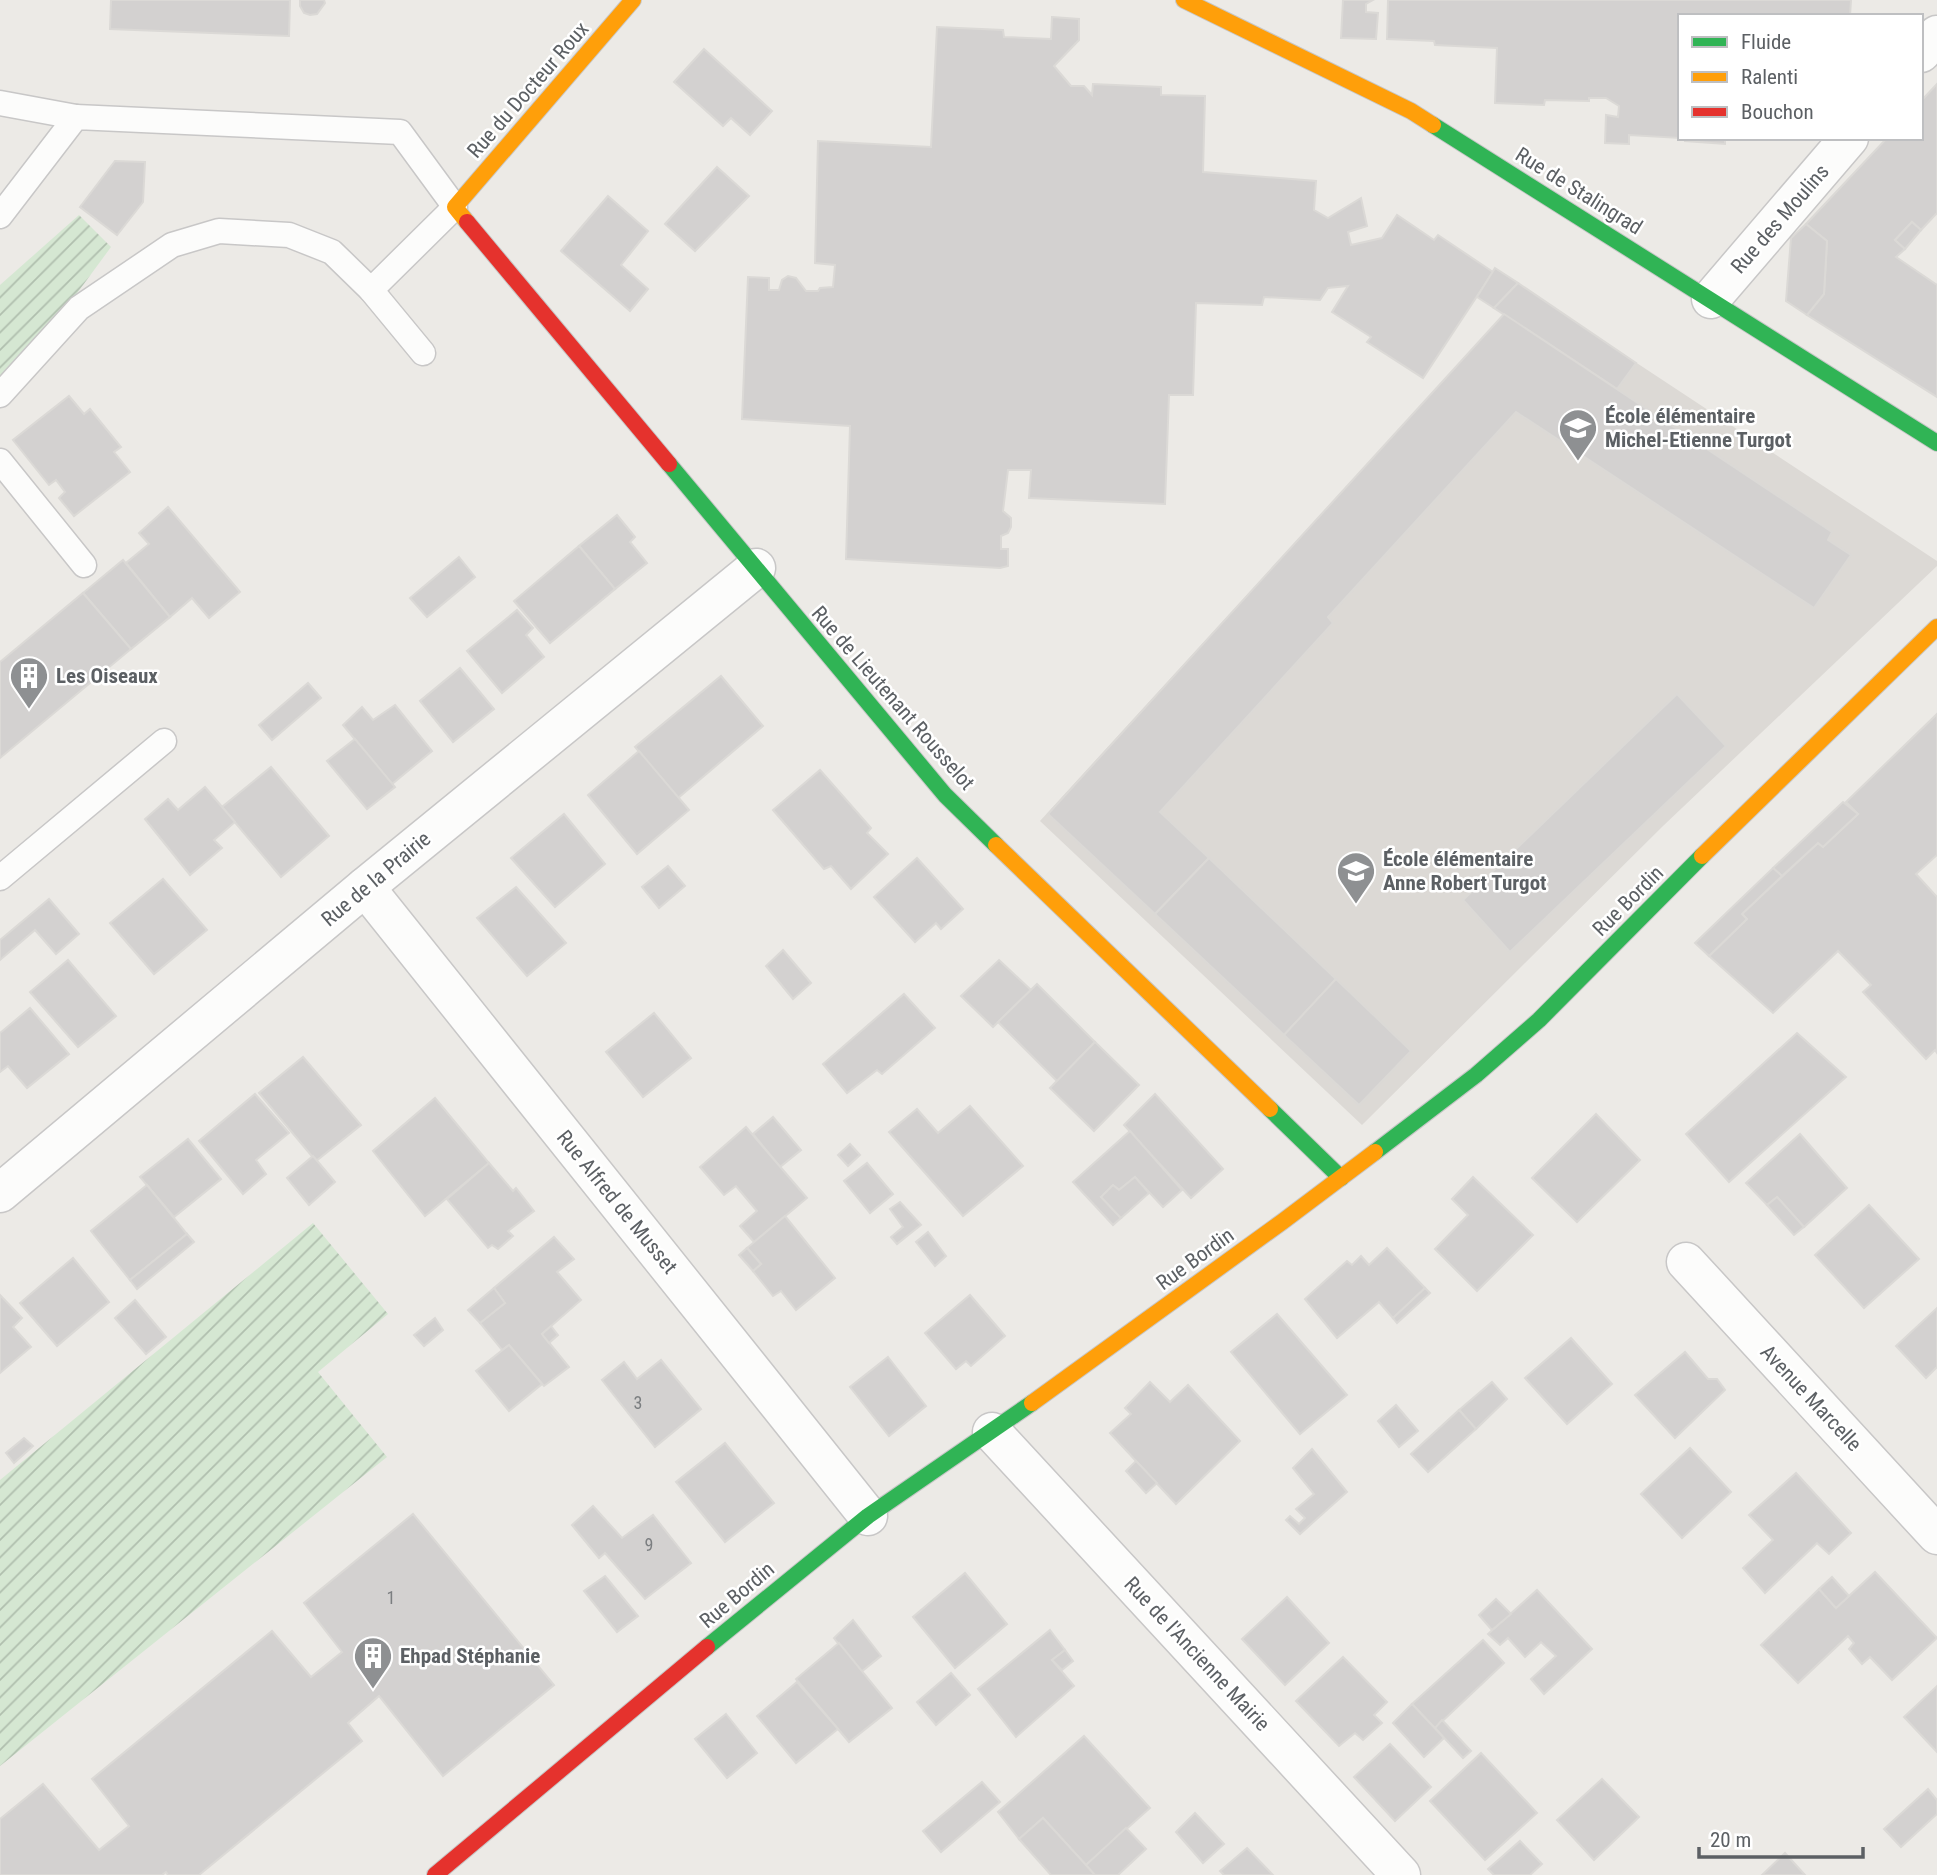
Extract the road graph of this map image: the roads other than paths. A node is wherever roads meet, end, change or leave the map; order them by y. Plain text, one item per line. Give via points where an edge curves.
1 (633, 0) edge
2 (1184, 0) edge
3 (1937, 35) edge
4 (1923, 51) edge
5 (0, 103) edge
6 (76, 117) junction
7 (1847, 140) edge
8 (455, 207) junction
9 (0, 216) edge
10 (372, 290) junction
11 (1711, 299) junction
12 (422, 353) dead end
13 (0, 395) edge
14 (1937, 443) edge
15 (0, 461) edge
16 (84, 565) dead end
17 (755, 568) junction
18 (1937, 627) edge
19 (164, 741) dead end
20 (0, 878) edge
21 (365, 887) junction
22 (1341, 1178) junction
23 (0, 1193) edge
24 (1686, 1262) dead end
25 (992, 1432) junction
26 (868, 1516) junction
27 (1937, 1535) edge
28 (435, 1875) edge
29 (1401, 1875) edge

1 - 8 street, Rue du Docteur Roux
2 - 11 street, Rue de Stalingrad via 1411,111
3 - 4 street
5 - 6 lane
6 - 8 lane via 400,132
6 - 9 lane
7 - 11 street, Rue des Moulins
8 - 10 lane
8 - 17 street, Rue de Lieutenant Rousselot
10 - 12 lane
10 - 13 lane via 331,252 289,235 219,231 172,245 79,308
11 - 14 street, Rue de Stalingrad
15 - 16 lane
17 - 21 street, Rue de la Prairie
17 - 22 street, Rue de Lieutenant Rousselot via 945,794
18 - 22 street, Rue Bordin via 1539,1020 1476,1075
19 - 20 lane
21 - 23 street, Rue de la Prairie
21 - 26 street, Rue Alfred de Musset
22 - 25 street, Rue Bordin
24 - 27 street, Avenue Marcelle
25 - 26 street, Rue Bordin
25 - 29 street, Rue de l'Ancienne Mairie
26 - 28 street, Rue Bordin

